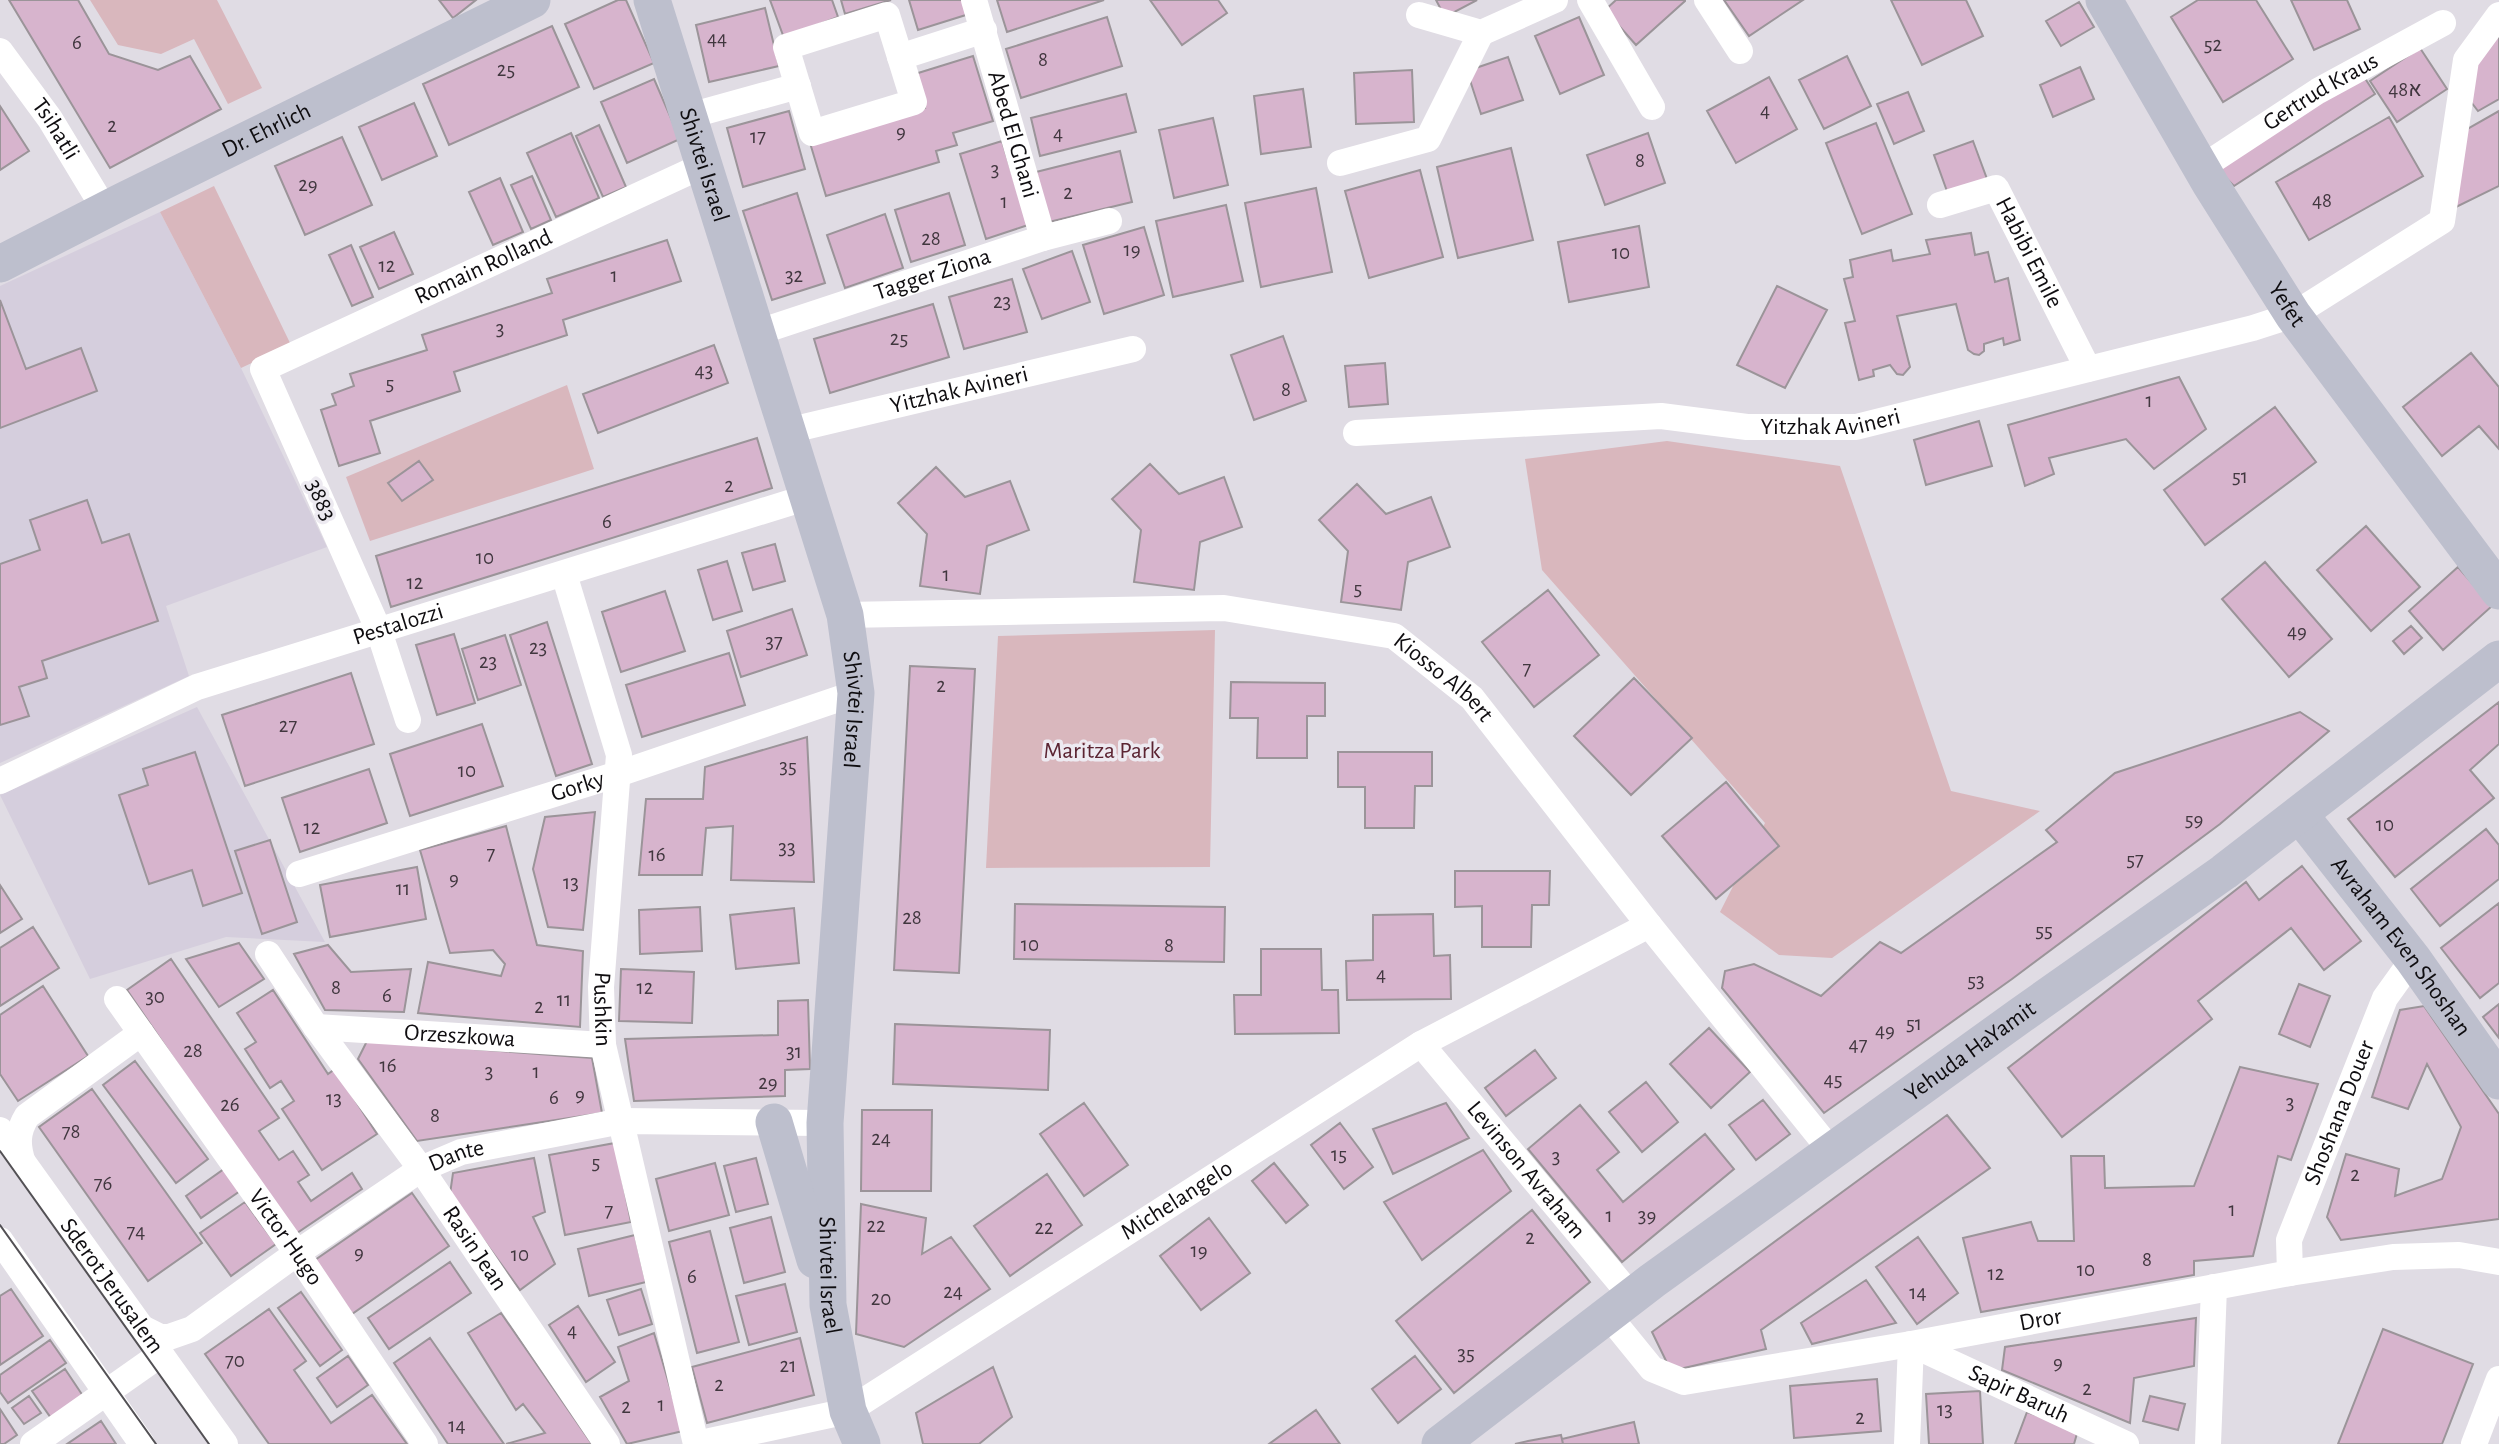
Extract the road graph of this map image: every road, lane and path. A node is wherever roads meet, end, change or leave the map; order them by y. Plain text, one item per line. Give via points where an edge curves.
1 (533, 0) edge
2 (652, 0) edge
3 (974, 0) edge
4 (1555, 0) edge
5 (1590, 0) edge
6 (1707, 0) edge
7 (2104, 0) edge
8 (1419, 15) dead end
9 (2499, 15) edge
10 (2443, 23) dead end
11 (984, 30) junction
12 (1481, 33) junction
13 (0, 51) edge
14 (1740, 51) dead end
15 (900, 57) junction
16 (798, 86) junction
17 (1652, 107) dead end
18 (689, 116) junction
19 (1340, 163) dead end
20 (704, 165) junction
21 (2201, 168) junction
22 (1940, 205) dead end
23 (106, 210) junction
24 (1109, 221) dead end
25 (1043, 238) junction
26 (0, 264) edge
27 (2293, 315) junction
28 (756, 333) junction
29 (1133, 349) dead end
30 (263, 369) joint
31 (2088, 369) junction
32 (787, 431) junction
33 (1356, 433) dead end
34 (808, 497) junction
35 (564, 574) junction
36 (2499, 591) edge
37 (845, 615) junction
38 (379, 631) junction
39 (2499, 659) edge
40 (856, 694) junction
41 (408, 720) dead end
42 (618, 774) junction
43 (0, 781) edge
44 (2300, 815) junction
45 (299, 874) dead end
46 (1649, 925) junction
47 (268, 954) dead end
48 (2413, 959) junction
49 (117, 999) dead end
50 (316, 1027) junction
51 (141, 1033) junction
52 (1421, 1044) junction
53 (603, 1045) junction
54 (2499, 1081) edge
55 (622, 1121) junction
56 (774, 1122) junction
57 (825, 1123) junction
58 (0, 1129) edge
59 (1832, 1153) junction
60 (23, 1163) junction
61 (421, 1168) junction
62 (0, 1240) edge
63 (297, 1253) junction
64 (2499, 1262) edge
65 (2290, 1273) junction
66 (2214, 1287) junction
67 (828, 1304) junction
68 (1620, 1306) junction
69 (142, 1328) junction
70 (1911, 1344) junction
71 (161, 1354) junction
72 (2499, 1379) edge
73 (106, 1393) junction
74 (848, 1411) junction
75 (2493, 1413) edge
76 (33, 1444) edge
77 (142, 1444) edge
78 (225, 1444) edge
79 (425, 1444) edge
80 (607, 1444) edge
81 (696, 1444) edge
82 (862, 1444) edge
83 (1440, 1444) edge
84 (1907, 1444) edge
85 (2126, 1444) edge
86 (2208, 1444) edge
87 (2474, 1444) edge

1 - 23 street, Dr. Ehrlich
2 - 18 street, Shivtei Israel
3 - 11 street, Abed El Ghani
4 - 12 street
5 - 17 street
6 - 14 street
7 - 21 street, Yefet
8 - 12 street
9 - 27 street, Yitzhak Avineri via 2466,60 2442,221
10 - 21 street, Gertrud Kraus via 2318,91
11 - 15 street
11 - 25 street, Abed El Ghani
12 - 19 street via 1428,139
13 - 23 street, Tsihatli via 50,119
15 - 16 street via 887,15 786,47
15 - 16 street via 914,102 812,133
16 - 18 street
18 - 20 street, Shivtei Israel
20 - 28 street, Shivtei Israel
20 - 30 street, Romain Rolland
21 - 27 street, Yefet
22 - 31 street, Habibi Emile via 1996,188
23 - 26 street, Dr. Ehrlich
24 - 25 street, Tagger Ziona
25 - 28 street, Tagger Ziona
27 - 31 street, Yitzhak Avineri
27 - 36 street, Yefet
28 - 32 street, Shivtei Israel
29 - 32 street, Yitzhak Avineri
30 - 38 street, 3883
31 - 33 street, Yitzhak Avineri via 1856,426 1747,427 1661,416
32 - 34 street, Shivtei Israel
34 - 35 street, Pestalozzi
34 - 37 street, Shivtei Israel
35 - 38 street, Pestalozzi
35 - 42 street, Pushkin via 619,755
37 - 40 street, Shivtei Israel
37 - 46 street, Kiosso Albert via 1224,608 1394,636 1472,698
38 - 41 street, 3883
38 - 43 street, Pestalozzi via 197,688
39 - 44 street, Yehuda HaYamit
40 - 42 street, Gorky
40 - 57 street, Shivtei Israel
42 - 45 street, Gorky
42 - 53 street, Pushkin via 601,987
44 - 48 street, Avraham Even Shoshan
44 - 59 street, Yehuda HaYamit
46 - 52 street, Michelangelo
46 - 59 street, Kiosso Albert
47 - 50 street, Rasin Jean
48 - 54 street, Avraham Even Shoshan
48 - 65 street, Shoshana Douer via 2385,998 2289,1240
49 - 51 street, Victor Hugo
50 - 53 street, Orzeszkowa
50 - 61 street, Rasin Jean
51 - 60 street via 27,1116 18,1141
51 - 63 street, Victor Hugo
52 - 68 street, Levinson Avraham
52 - 74 street, Michelangelo
53 - 55 street, Pushkin
55 - 56 street, Dante
55 - 61 street, Dante via 461,1152
55 - 81 street, Pushkin
56 - 57 street, Dante
56 - 67 street
57 - 67 street, Shivtei Israel
58 - 60 street, Sderot Jerusalem
59 - 68 street, Yehuda HaYamit
60 - 69 street, Sderot Jerusalem
61 - 63 street, Dante
61 - 80 street, Rasin Jean
62 - 73 street
63 - 69 street, Dante via 181,1335 160,1337
63 - 79 street, Victor Hugo
64 - 65 street, Dror via 2459,1255 2393,1257
65 - 66 street, Dror
66 - 70 street, Dror
66 - 86 street
67 - 74 street, Shivtei Israel
68 - 70 street, Dror via 1652,1370 1684,1382
68 - 83 street, Yehuda HaYamit
69 - 71 street, Sderot Jerusalem
70 - 84 street
70 - 85 street, Sapir Baruh
71 - 73 street
71 - 78 street, Sderot Jerusalem
72 - 75 street
73 - 76 street
73 - 77 street
74 - 81 street, Michelangelo
74 - 82 street, Shivtei Israel
75 - 87 street

